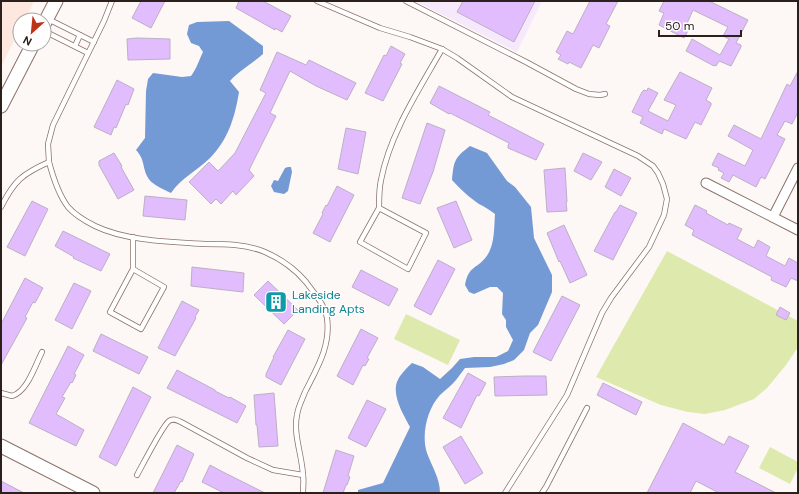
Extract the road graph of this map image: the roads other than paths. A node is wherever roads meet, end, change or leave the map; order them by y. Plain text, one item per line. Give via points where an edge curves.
1 (56, 1) edge
2 (112, 1) edge
3 (317, 1) edge
4 (406, 1) edge
5 (50, 12) edge
6 (52, 24) edge
7 (52, 35) edge
8 (80, 35) junction
9 (94, 42) junction
10 (75, 46) junction
11 (442, 49) junction
12 (29, 52) edge
13 (88, 53) junction
14 (605, 94) dead end
15 (1, 106) edge
16 (49, 162) junction
17 (798, 168) edge
18 (706, 183) dead end
19 (1, 207) edge
20 (379, 208) junction
21 (773, 217) junction
22 (798, 230) edge
23 (132, 238) junction
24 (133, 269) junction
25 (42, 352) dead end
26 (1, 393) edge
27 (587, 408) dead end
28 (1, 446) edge
29 (303, 474) junction
30 (137, 475) dead end
31 (93, 493) edge
32 (303, 493) edge
33 (505, 493) edge
34 (542, 493) edge

1 - 5 main road
2 - 9 lane
3 - 11 lane via 380,28
4 - 14 lane via 582,92
6 - 8 lane
7 - 10 lane
8 - 9 lane
8 - 10 lane
9 - 13 lane
10 - 13 lane
11 - 20 lane via 407,111 388,154 380,181
11 - 33 lane via 512,97 647,161 658,173 666,193 667,207 649,247 602,313 567,394
12 - 15 main road
13 - 16 lane via 53,125 48,144
16 - 19 lane via 21,177
16 - 23 lane via 68,207 90,223 112,233
17 - 21 street
18 - 21 street
20 - 20 lane via 426,233 408,269 360,242
21 - 22 street
23 - 24 lane
23 - 29 lane via 254,248 292,268 315,294 327,318 328,338 323,357 297,414 296,426
24 - 24 lane via 110,312 141,329 164,287
25 - 26 lane via 18,394 12,396
27 - 34 lane
28 - 31 main road
29 - 30 lane via 273,470 173,420 163,428
29 - 32 lane

